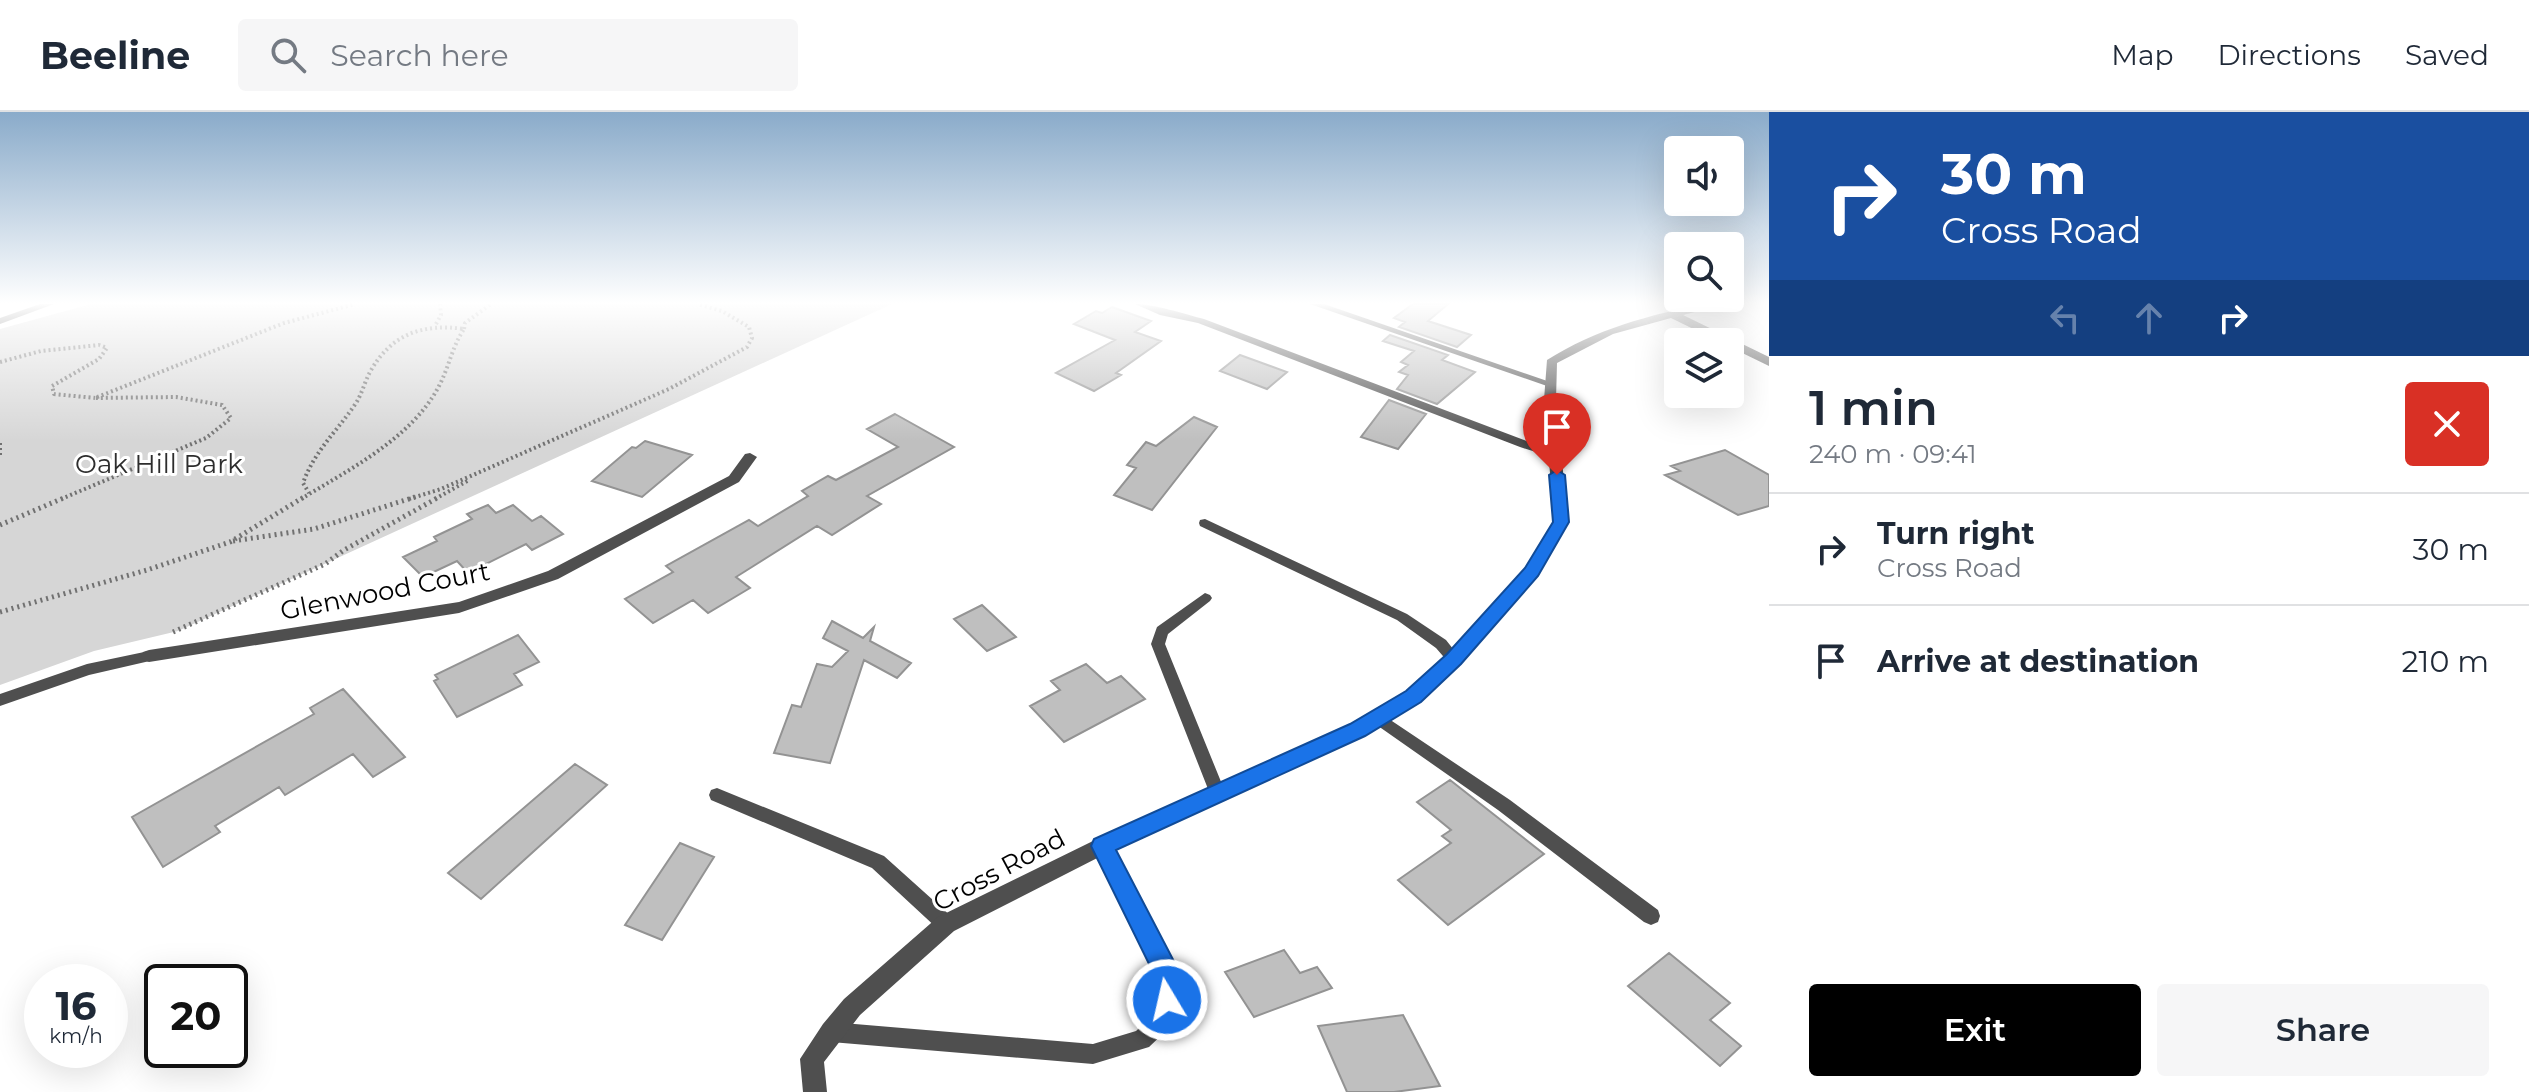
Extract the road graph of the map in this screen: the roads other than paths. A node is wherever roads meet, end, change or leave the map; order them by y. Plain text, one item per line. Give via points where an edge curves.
1 (1276, 350) edge
2 (1450, 350) edge
3 (1568, 350) edge
4 (1744, 350) edge
5 (1769, 362) edge
6 (1551, 384) junction
7 (1555, 454) junction
8 (750, 457) dead end
9 (1205, 523) dead end
10 (1205, 598) dead end
11 (149, 656) joint
12 (1454, 659) junction
13 (0, 700) edge
14 (1377, 717) junction
15 (1218, 794) junction
16 (717, 795) dead end
17 (1102, 846) junction
18 (1651, 916) dead end
19 (946, 924) junction
20 (831, 1032) junction
21 (815, 1092) edge

1 - 7 lane
2 - 6 lane
3 - 6 street, Cross Road via 1551,362
4 - 5 street
6 - 7 street, Cross Road
7 - 12 street, Cross Road via 1561,522 1532,572
8 - 11 street, Glenwood Court via 734,479 591,556 517,589 459,607
9 - 12 lane via 1402,617
10 - 15 lane via 1162,631 1158,644
11 - 13 lane, Glenwood Court via 87,670
12 - 14 street, Cross Road via 1413,697
14 - 15 street, Cross Road
14 - 18 lane
15 - 17 street, Cross Road
16 - 19 lane via 878,862
17 - 19 street, Cross Road
17 - 20 lane via 1166,971 1161,1022 1142,1040 1093,1054
19 - 20 street, Cross Road
20 - 21 street, Cross Road via 812,1059

